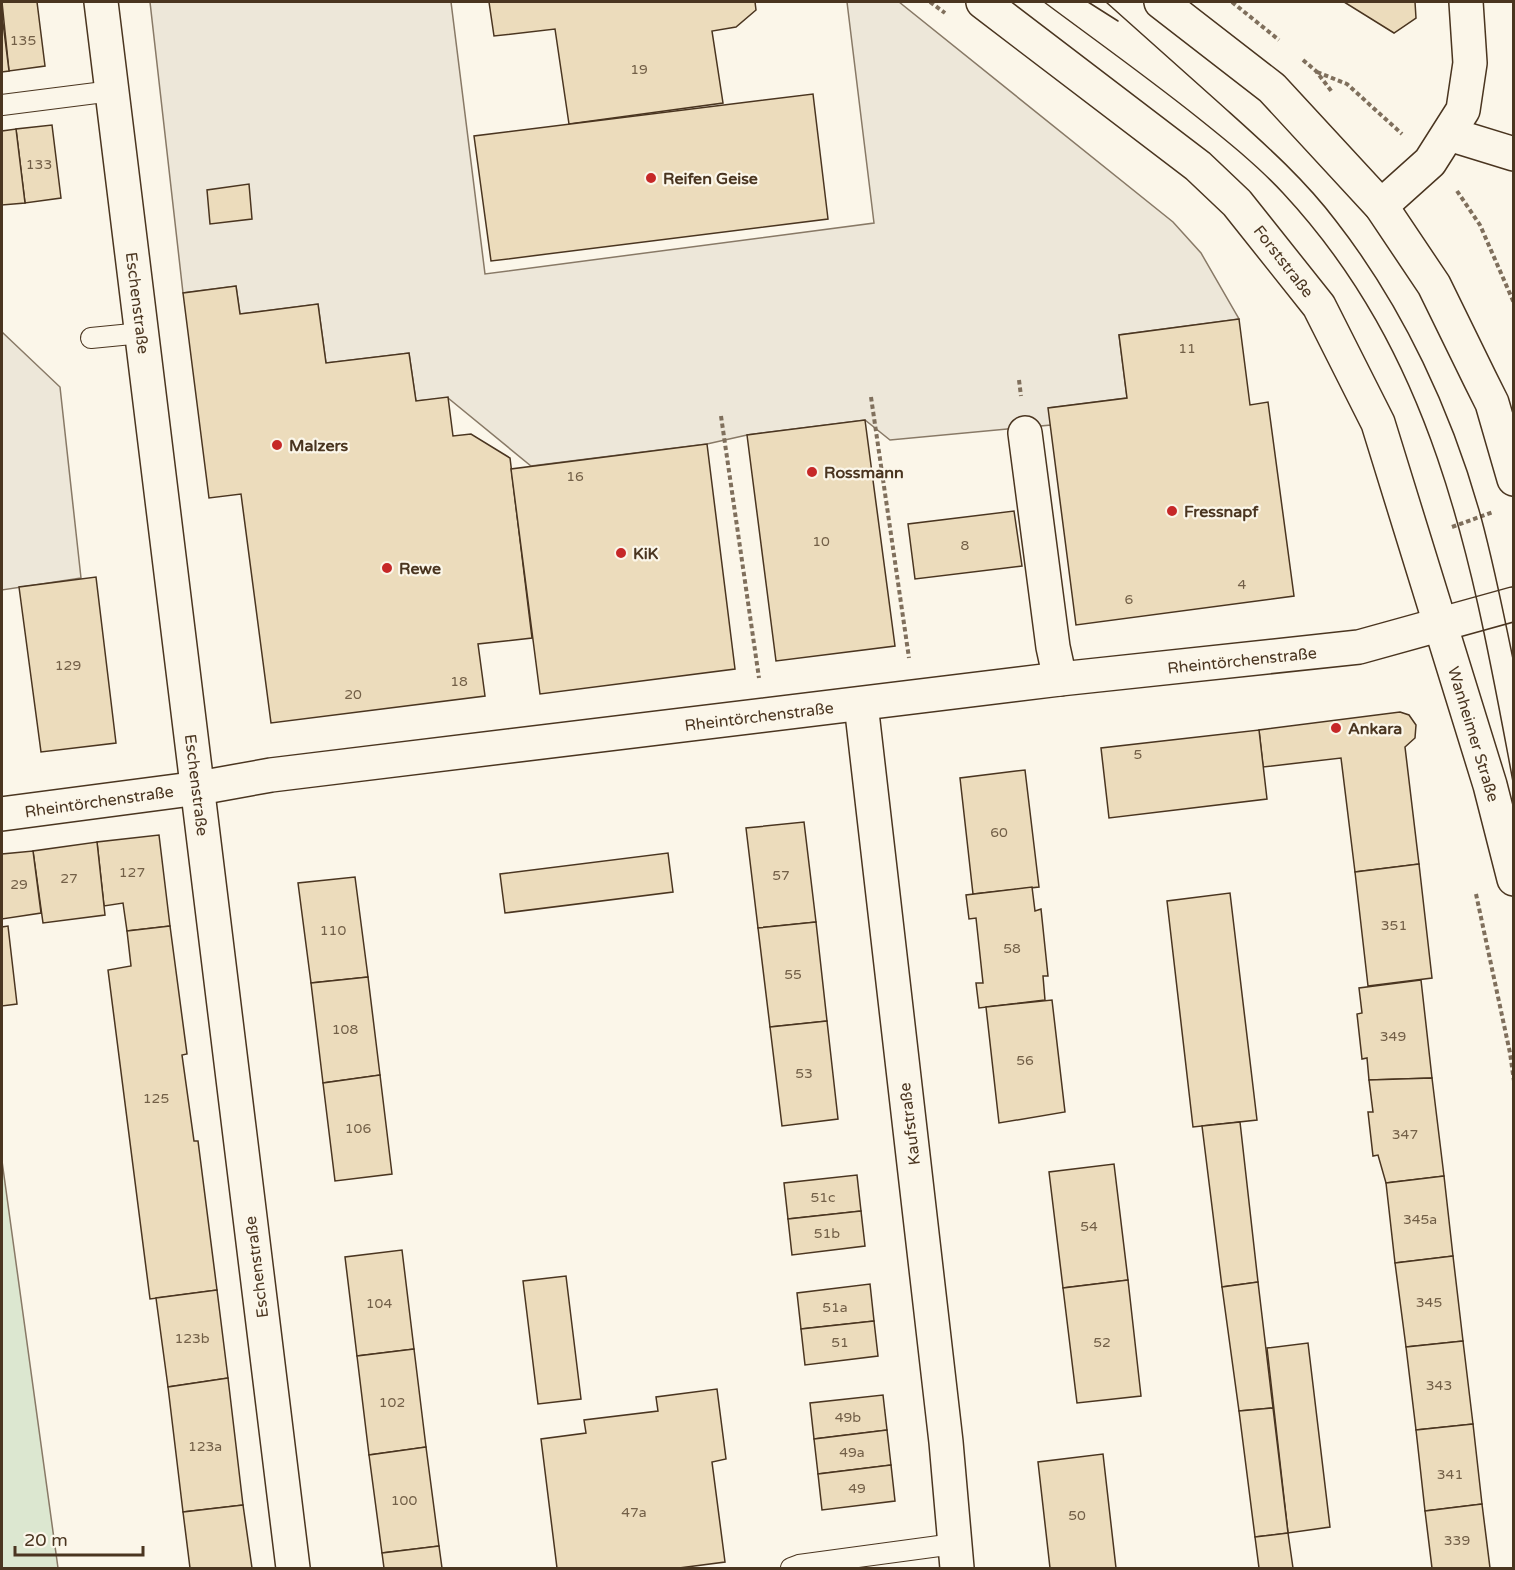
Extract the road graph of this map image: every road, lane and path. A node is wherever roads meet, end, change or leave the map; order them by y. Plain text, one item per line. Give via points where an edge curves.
1 (101, 2) edge
2 (930, 2) edge
3 (982, 2) edge
4 (1161, 2) edge
5 (1232, 2) edge
6 (1466, 2) edge
7 (949, 16) dead end
8 (1283, 43) dead end
9 (1299, 57) dead end
10 (1316, 71) dead end
11 (112, 91) junction
12 (2, 105) edge
13 (1449, 134) junction
14 (1514, 154) edge
15 (1381, 206) junction
16 (142, 333) junction
17 (91, 338) dead end
18 (872, 397) dead end
19 (721, 416) dead end
20 (1025, 433) dead end
21 (1514, 479) edge
22 (1514, 604) edge
23 (1440, 625) junction
24 (1060, 680) junction
25 (914, 697) junction
26 (861, 704) junction
27 (764, 715) junction
28 (199, 788) junction
29 (2, 814) edge
30 (1514, 879) edge
31 (955, 1556) edge
32 (293, 1569) edge
33 (791, 1569) edge

1 - 11 street, Eschenstraße
2 - 7 path
3 - 23 street, Forststraße via 1198,166 1237,203 1319,306 1378,423
4 - 15 street via 1272,88
5 - 8 path
6 - 13 street via 1470,63 1463,110
9 - 10 path
11 - 12 lane
11 - 16 street, Eschenstraße
13 - 14 street
13 - 15 street via 1431,162
15 - 21 street via 1434,285 1492,403
16 - 17 lane
16 - 28 street, Eschenstraße
18 - 25 path
19 - 27 path
20 - 24 street
22 - 23 street, Rheintörchenstraße
23 - 24 street, Rheintörchenstraße via 1359,647
23 - 30 street, Wanheimer Straße via 1490,785
24 - 25 street, Rheintörchenstraße
25 - 26 street, Rheintörchenstraße
26 - 27 street, Rheintörchenstraße
26 - 31 street, Kaufstraße via 946,1443
27 - 28 street, Rheintörchenstraße via 271,775
28 - 29 street, Rheintörchenstraße
28 - 32 street, Eschenstraße
31 - 33 lane, Kaufstraße via 799,1565

